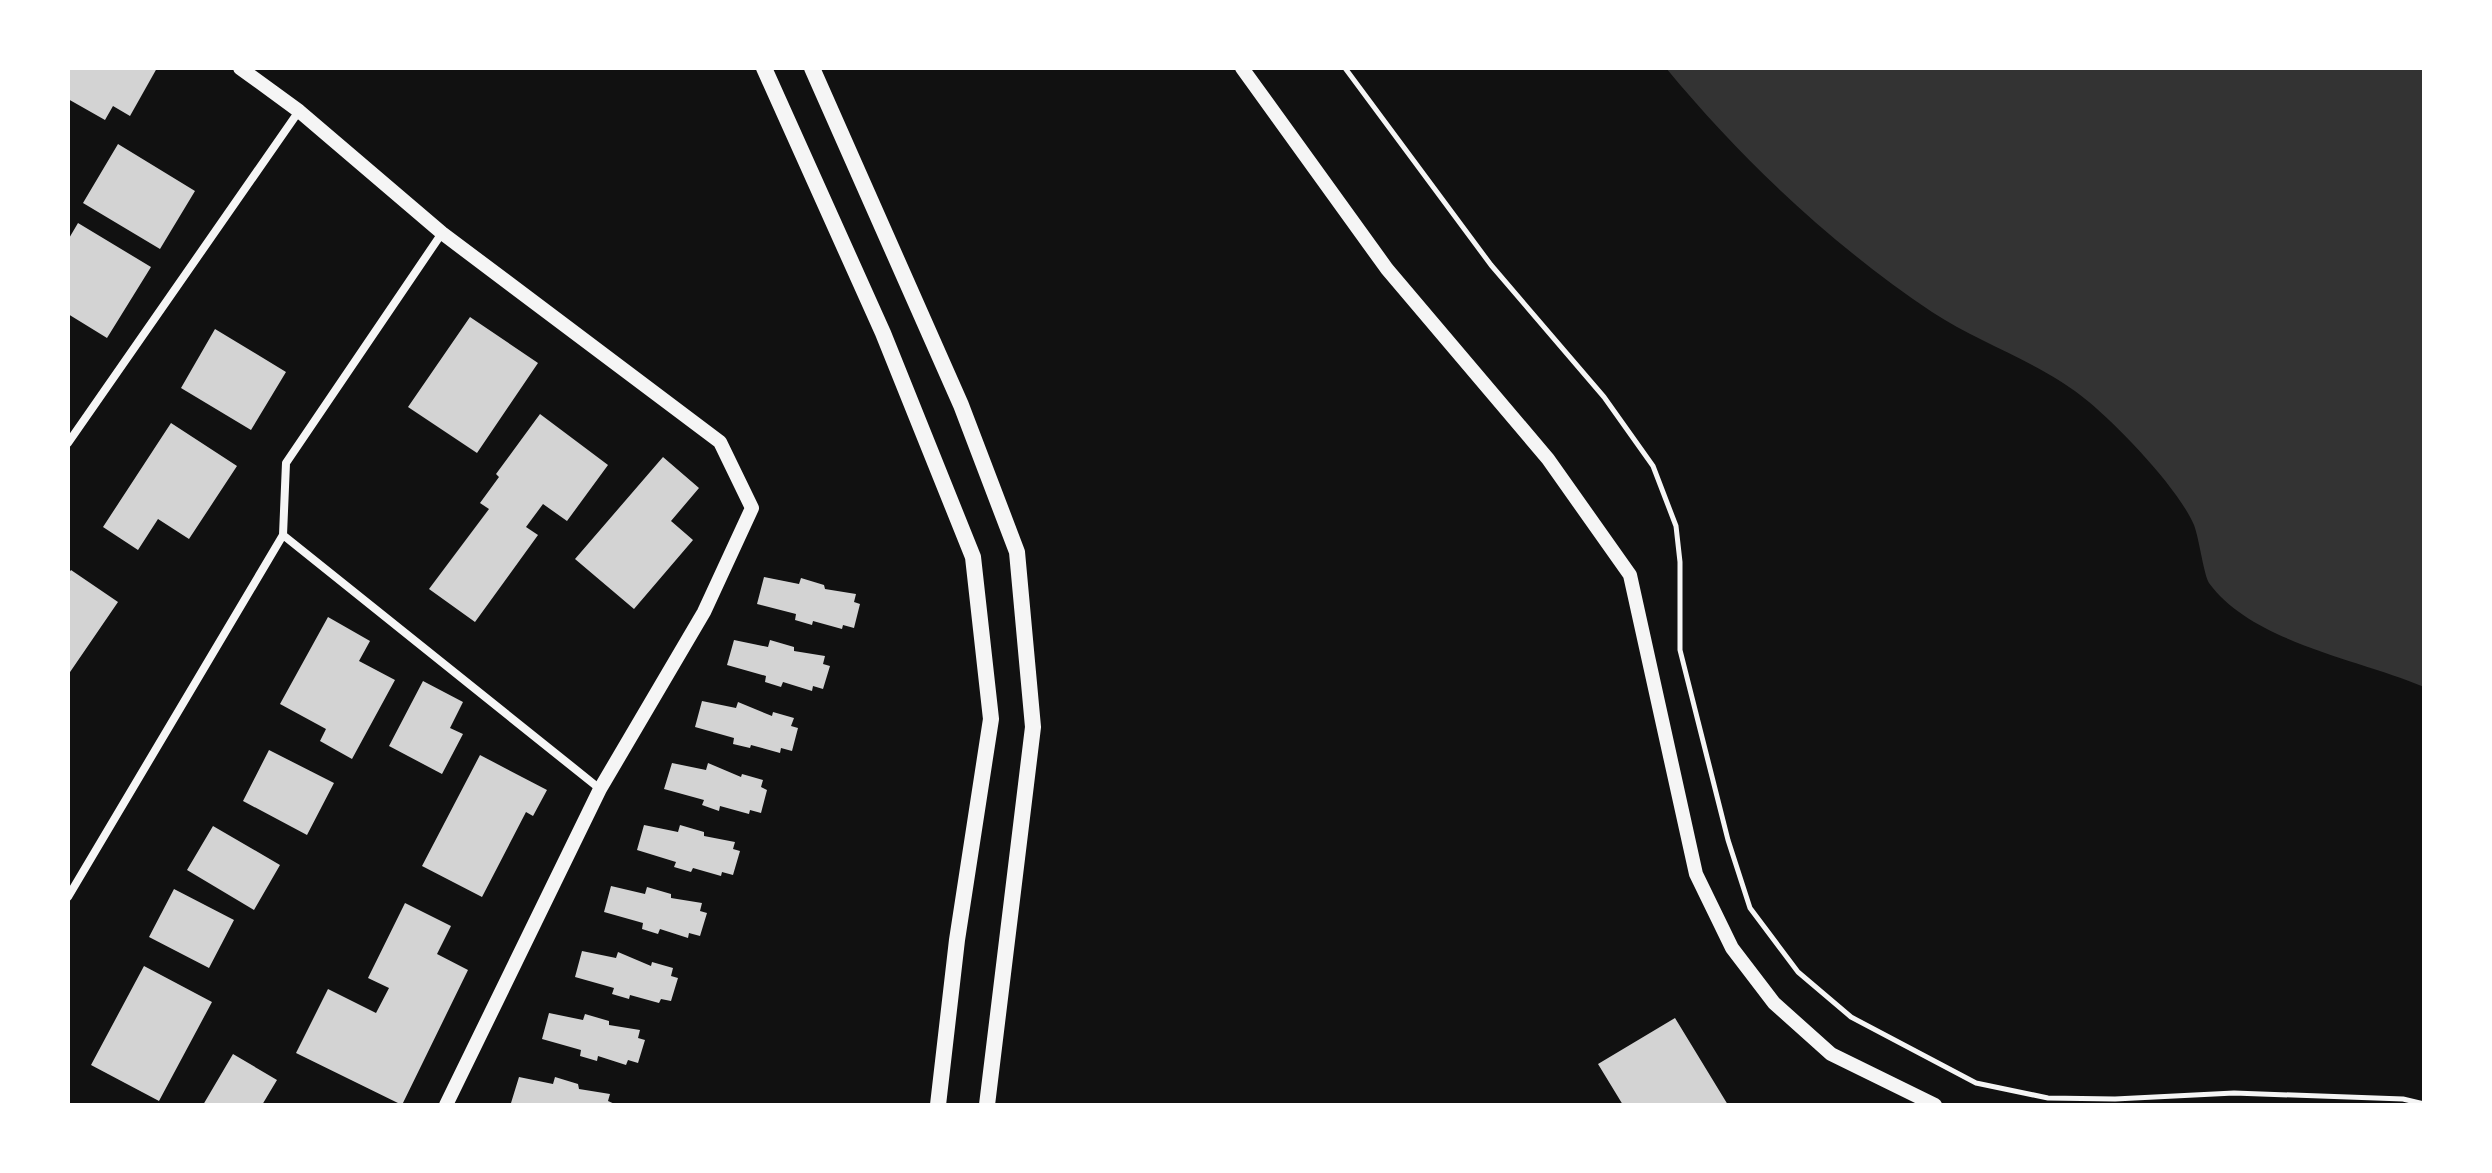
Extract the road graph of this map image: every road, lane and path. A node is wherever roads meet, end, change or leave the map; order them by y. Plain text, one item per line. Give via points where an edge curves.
1 (240, 68) edge
2 (764, 68) edge
3 (812, 68) edge
4 (1242, 68) edge
5 (1345, 68) edge
6 (299, 111) junction
7 (442, 233) junction
8 (68, 443) edge
9 (283, 535) junction
10 (600, 789) junction
11 (68, 897) edge
12 (2424, 1104) edge
13 (446, 1105) edge
14 (938, 1105) edge
15 (987, 1105) edge
16 (1935, 1105) edge

1 - 6 street
2 - 14 main road via 883,333 973,557 991,719
3 - 15 main road via 961,405 1017,552 1033,727
4 - 16 street via 1387,269 1548,459 1630,575 1696,874 1732,948 1774,1003 1831,1054
5 - 12 path via 1491,265 1604,397 1653,466 1676,526 1680,650 1728,840 1750,908 1798,972 1851,1017 1976,1083 2048,1098 2234,1093
6 - 7 street
6 - 8 street
7 - 9 street via 286,463
7 - 10 street via 720,442 752,508 704,612
9 - 10 street
9 - 11 street
10 - 13 street

